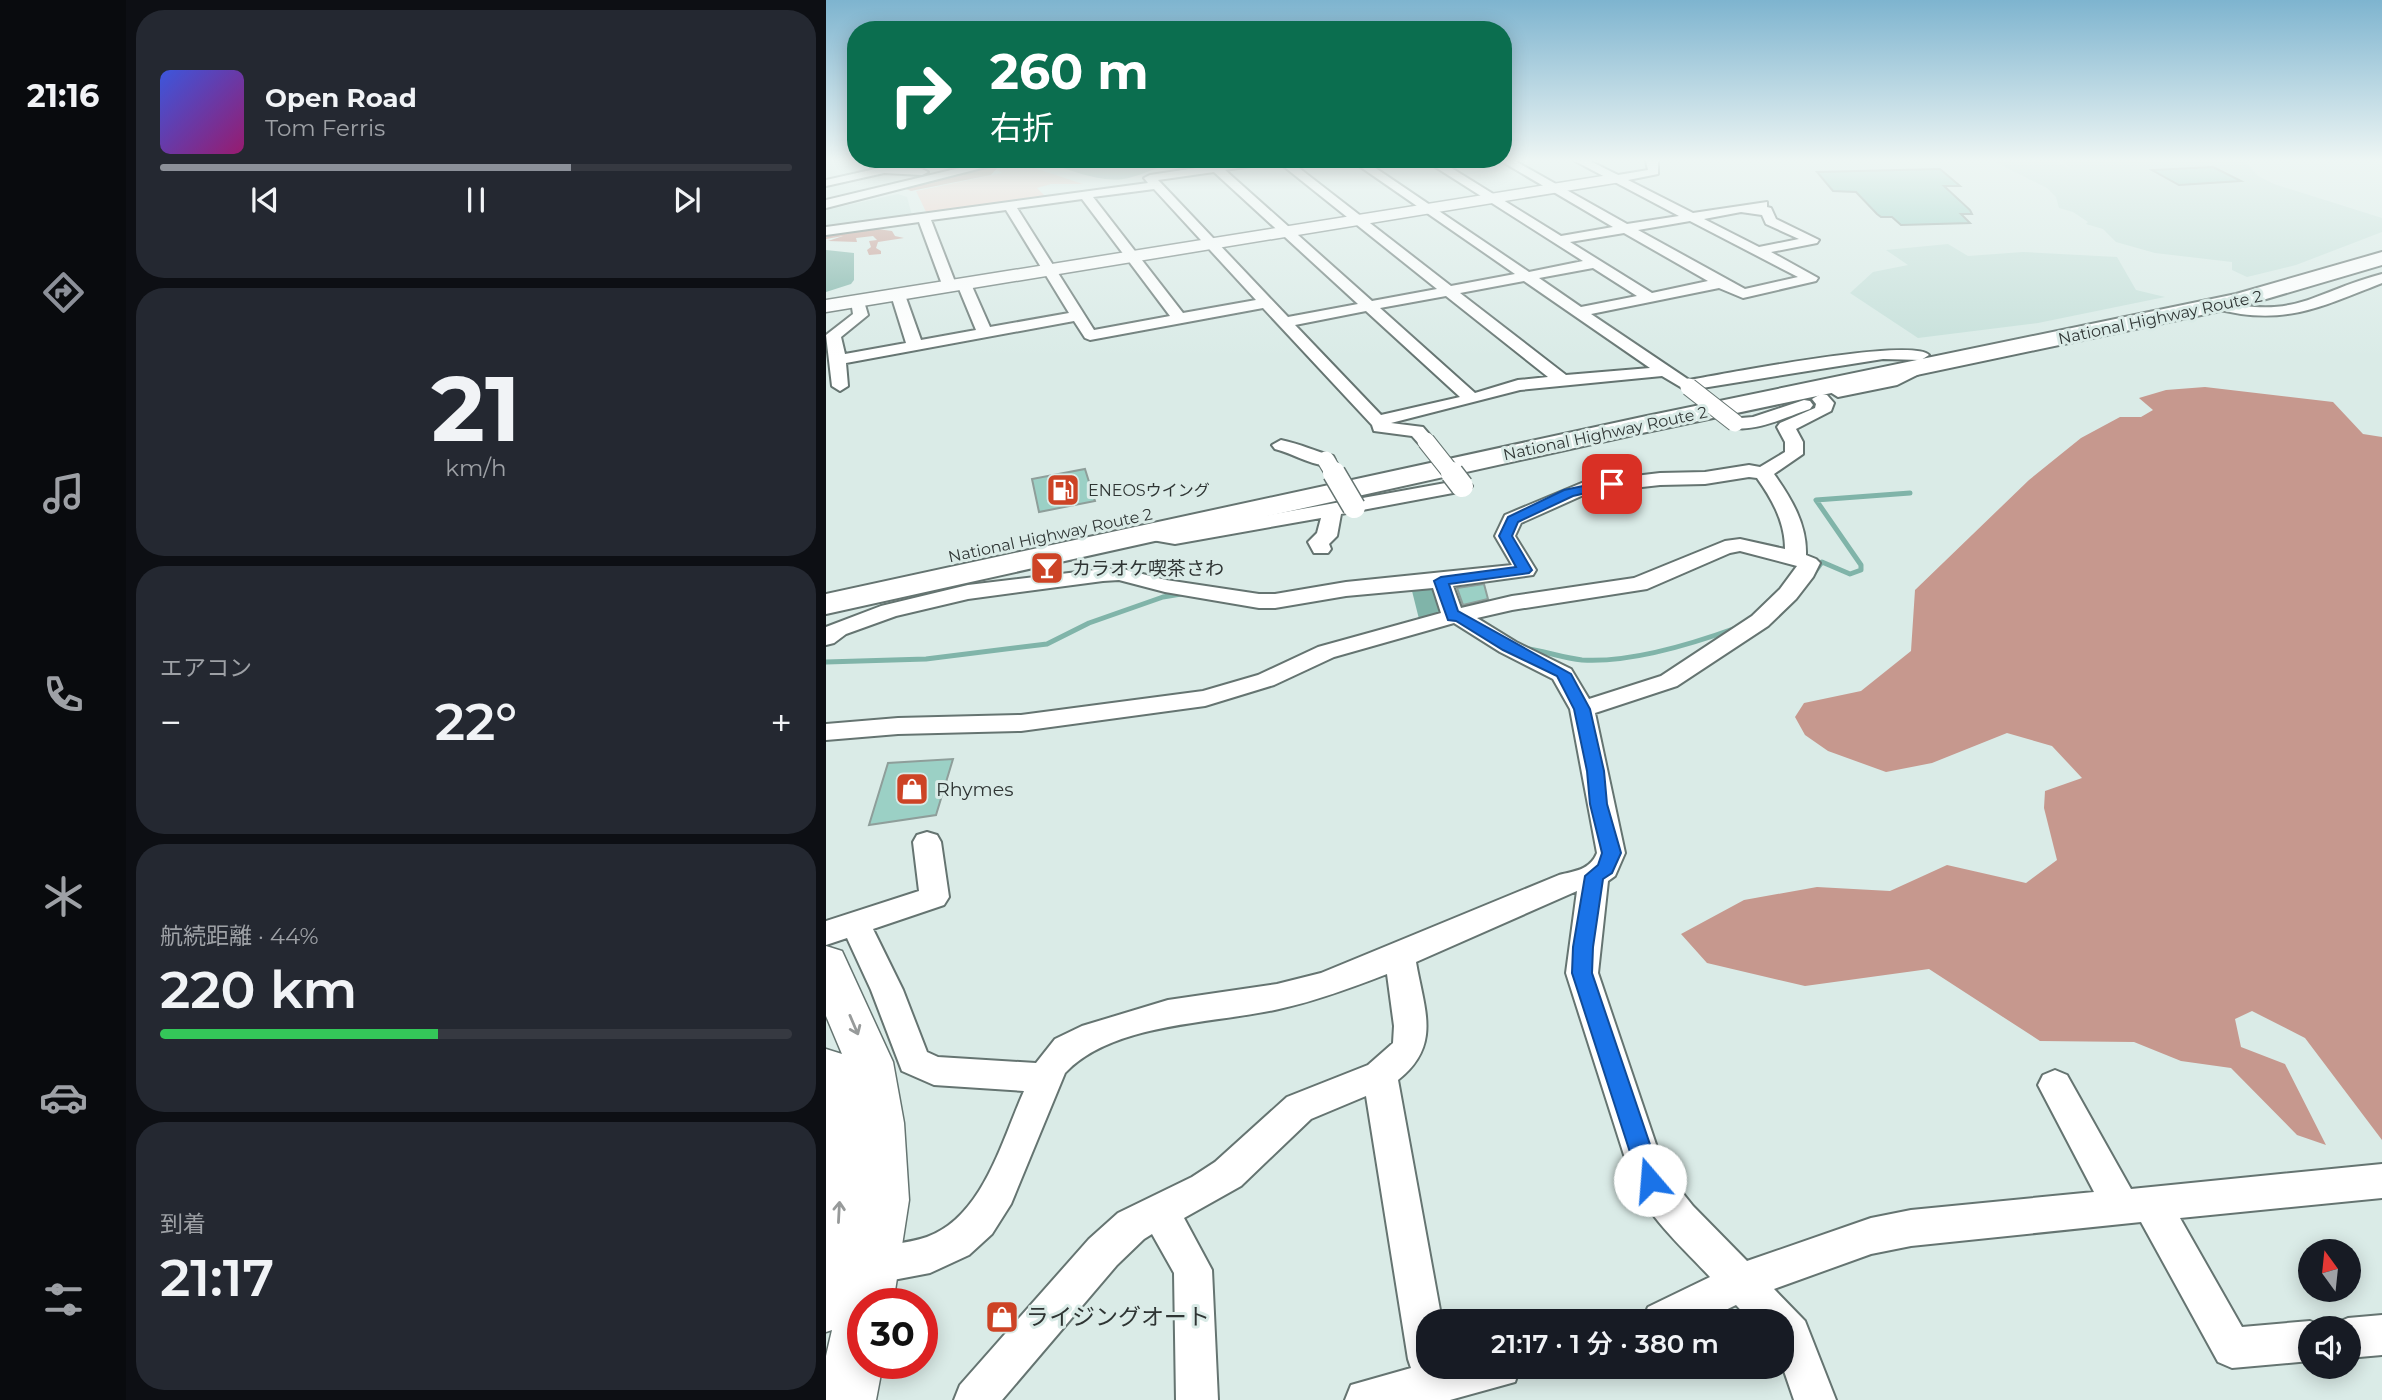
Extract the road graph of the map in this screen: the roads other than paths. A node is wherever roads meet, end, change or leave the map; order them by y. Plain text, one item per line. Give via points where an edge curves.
1 (864, 226) edge
2 (928, 226) edge
3 (1022, 226) edge
4 (1108, 226) edge
5 (1195, 226) edge
6 (1281, 226) edge
7 (1324, 226) edge
8 (1366, 226) edge
9 (1451, 226) edge
10 (1537, 226) edge
11 (1623, 226) edge
12 (1636, 226) edge
13 (1708, 226) edge
14 (1782, 226) edge
15 (1626, 228) junction
16 (826, 231) edge
17 (1287, 232) junction
18 (1559, 240) junction
19 (1211, 244) junction
20 (2382, 244) edge
21 (1757, 251) junction
22 (1131, 257) junction
23 (2382, 258) edge
24 (1595, 263) junction
25 (1050, 271) junction
26 (1524, 277) junction
27 (2382, 278) edge
28 (1721, 282) junction
29 (957, 286) junction
30 (1449, 291) junction
31 (898, 295) junction
32 (1651, 298) junction
33 (858, 301) junction
34 (1265, 303) junction
35 (2218, 305) junction
36 (826, 306) edge
37 (1369, 306) junction
38 (1577, 312) junction
39 (1076, 316) junction
40 (1180, 319) junction
41 (1285, 322) junction
42 (985, 333) junction
43 (1099, 334) junction
44 (915, 346) junction
45 (1111, 352) dead end
46 (838, 360) junction
47 (1921, 362) junction
48 (1665, 371) junction
49 (1563, 381) junction
50 (840, 386) dead end
51 (1688, 386) junction
52 (1821, 398) junction
53 (1472, 399) junction
54 (1377, 421) junction
55 (1281, 445) dead end
56 (1763, 472) junction
57 (1354, 507) junction
58 (1332, 511) junction
59 (1142, 533) junction
60 (1321, 549) dead end
61 (1795, 558) junction
62 (1441, 581) junction
63 (826, 584) edge
64 (826, 604) edge
65 (1452, 617) junction
66 (826, 638) edge
67 (1582, 709) junction
68 (826, 732) edge
69 (928, 842) dead end
70 (1594, 876) junction
71 (841, 928) edge
72 (1401, 956) junction
73 (826, 962) edge
74 (826, 1069) edge
75 (1380, 1075) junction
76 (1046, 1078) junction
77 (2055, 1085) dead end
78 (2382, 1181) edge
79 (2136, 1205) junction
80 (1160, 1212) junction
81 (1740, 1282) junction
82 (868, 1288) edge
83 (879, 1288) edge
84 (826, 1304) edge
85 (1686, 1309) edge
86 (1766, 1309) edge
87 (2382, 1335) edge
88 (2361, 1337) edge
89 (2298, 1342) edge
90 (1794, 1343) edge
91 (850, 1379) edge
92 (1432, 1379) edge
93 (1410, 1383) edge
94 (846, 1400) edge
95 (975, 1400) edge
96 (1197, 1400) edge
97 (1815, 1400) edge

1 - 16 street
2 - 29 street
3 - 25 street
4 - 22 street
5 - 19 street
6 - 17 street
7 - 17 street
8 - 30 street
9 - 26 street
10 - 18 street
11 - 15 street
12 - 15 street
13 - 21 street
14 - 21 street via 1812,240
15 - 18 street
15 - 28 street
17 - 19 street
17 - 37 street
18 - 24 street
19 - 22 street
19 - 34 street
20 - 47 highway, National Highway Route 2 via 2329,264 2189,300
21 - 28 street via 1811,278 1743,294
22 - 25 street
22 - 40 street
23 - 35 highway, National Highway Route 2
24 - 26 street
24 - 32 street
25 - 29 street
25 - 39 street
26 - 30 street
26 - 38 street
27 - 35 street via 2283,314
28 - 32 street
29 - 31 street
29 - 42 street
30 - 37 street
30 - 49 street
31 - 33 street
31 - 44 street
32 - 38 street
33 - 36 street
33 - 46 street via 861,315 833,336
34 - 40 street
34 - 41 street
35 - 47 highway, National Highway Route 2
37 - 41 street
37 - 53 street
38 - 48 street
39 - 42 street
39 - 43 street via 1090,335
40 - 43 street
41 - 54 street
42 - 44 street
43 - 45 street
44 - 46 street
46 - 50 street
47 - 51 street via 1875,355
47 - 52 street via 1911,375
47 - 59 highway, National Highway Route 2
47 - 63 highway, National Highway Route 2 via 1195,503
48 - 49 street
48 - 51 street
49 - 53 street via 1518,386
51 - 52 street, bridge via 1735,423 1755,422
52 - 56 street via 1825,403 1822,411 1786,427 1794,454
53 - 54 street
54 - 57 street, bridge via 1370,425 1417,431 1462,486
55 - 57 street, bridge via 1326,460
56 - 61 street via 1784,502 1797,545
56 - 62 street via 1584,488 1512,519 1505,536 1525,570
57 - 58 street
58 - 59 street via 1175,538
58 - 60 street via 1327,536 1318,542
59 - 64 highway, National Highway Route 2
61 - 65 street via 1740,545 1725,547 1639,584
61 - 67 street via 1810,563 1802,578 1760,621 1669,681
62 - 65 street
62 - 66 street via 1267,601 1103,575 968,592 888,611
65 - 67 street via 1563,674
65 - 68 street via 1325,652 1266,680 1205,698 1021,723
67 - 70 street via 1611,853 1605,869
69 - 71 street via 934,897
70 - 72 street
70 - 81 street via 1582,973 1650,1180
71 - 76 street via 887,990 915,1061 947,1072
72 - 75 street via 1409,1046
72 - 76 street via 1325,985 1168,1013 1094,1036 1067,1049
73 -> 82 street via 869,1062 879,1123 883,1200
84 -> 74 street via 839,1223 842,1162 839,1118
75 - 80 street via 1299,1108 1228,1174
75 - 93 street
76 - 83 street via 998,1192 979,1222 956,1242
77 - 79 street
78 - 79 street
79 - 81 street via 1911,1228 1871,1236
79 - 89 street via 2232,1349
80 - 95 street via 1131,1226 1103,1252
80 - 96 street via 1193,1270
81 - 85 street
81 - 86 street
87 - 88 street
90 - 97 street
91 - 94 street
92 - 93 street

